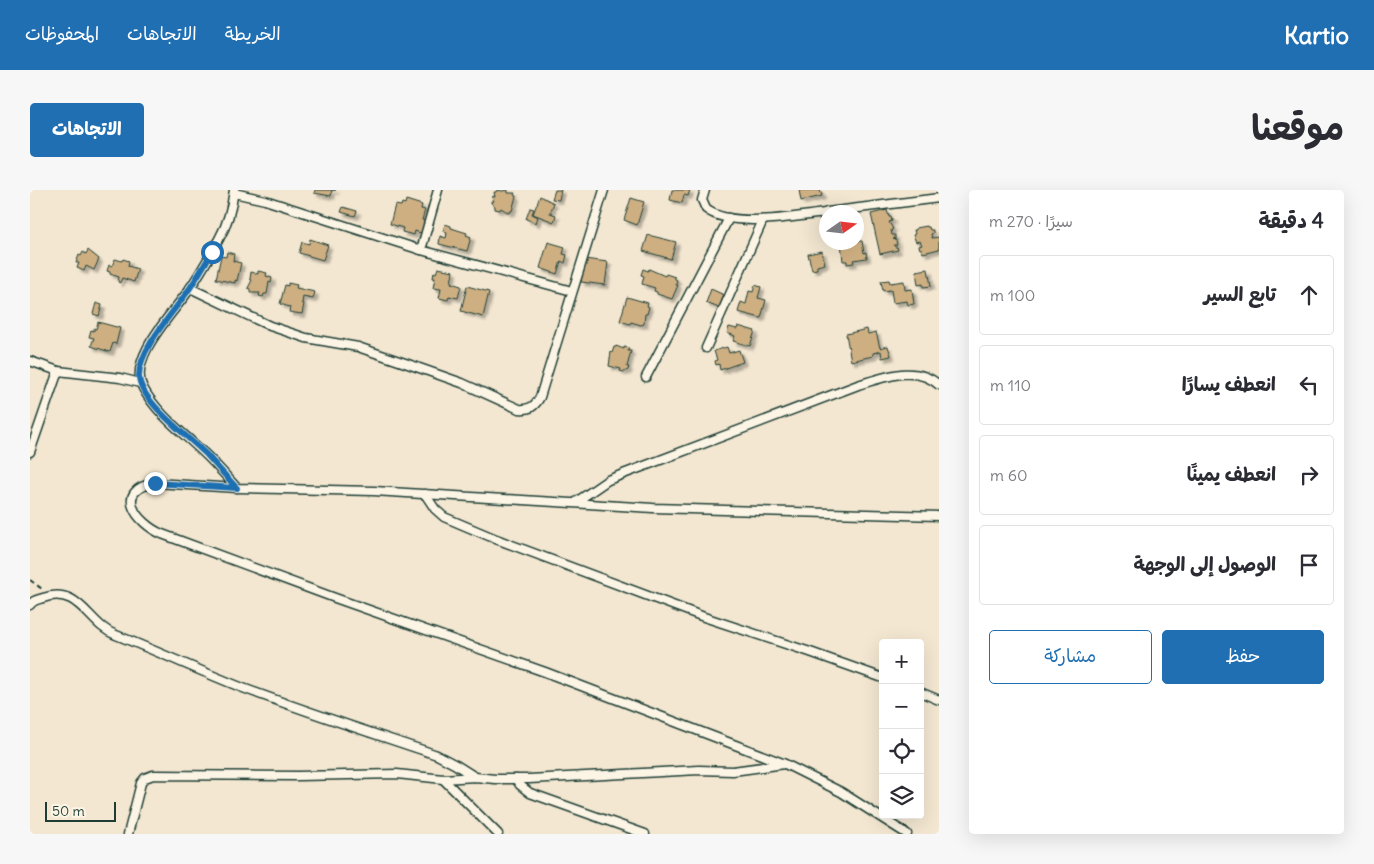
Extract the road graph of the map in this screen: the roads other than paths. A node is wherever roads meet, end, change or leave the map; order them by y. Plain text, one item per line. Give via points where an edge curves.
1 (438, 190) edge
2 (705, 190) edge
3 (601, 191) edge
4 (234, 192) edge
5 (939, 198) edge
6 (864, 208) edge
7 (819, 214) edge
8 (729, 218) junction
9 (763, 220) junction
10 (421, 250) junction
11 (190, 288) junction
12 (572, 291) junction
13 (706, 348) dead end
14 (30, 361) edge
15 (58, 370) junction
16 (646, 376) dead end
17 (140, 382) junction
18 (939, 385) edge
19 (30, 452) edge
20 (237, 488) junction
21 (425, 494) junction
22 (576, 502) junction
23 (939, 516) edge
24 (30, 605) edge
25 (879, 677) edge
26 (924, 694) edge
27 (939, 700) edge
28 (785, 764) junction
29 (475, 777) junction
30 (443, 779) junction
31 (516, 779) junction
32 (128, 834) edge
33 (498, 834) edge
34 (645, 834) edge
35 (907, 834) edge

1 - 10 street
2 - 8 street via 702,200 706,209 716,216
3 - 12 street
4 - 10 street
4 - 11 street via 225,228
5 - 6 street
7 - 9 street
8 - 9 street
8 - 16 street
9 - 13 street
10 - 12 street
11 - 12 street via 270,326 306,338 367,350 526,409 536,404 540,397
11 - 17 street via 155,335 140,367
14 - 15 street
15 - 17 street
15 - 19 street
17 - 20 street via 170,422
18 - 22 street via 914,373 866,383 626,472
20 - 21 street
20 - 28 street via 148,484 137,491 132,504 138,518 154,531 545,672
21 - 22 street
21 - 25 street via 444,517 496,539 704,617
22 - 23 street via 652,508
24 - 29 street via 50,596 76,602 110,633 241,687 437,755
26 - 27 street
28 - 31 street via 733,771
28 - 35 street via 841,792
29 - 30 street
29 - 31 street
30 - 32 street via 397,774 153,774 141,783
30 - 33 street
31 - 34 street via 530,793

